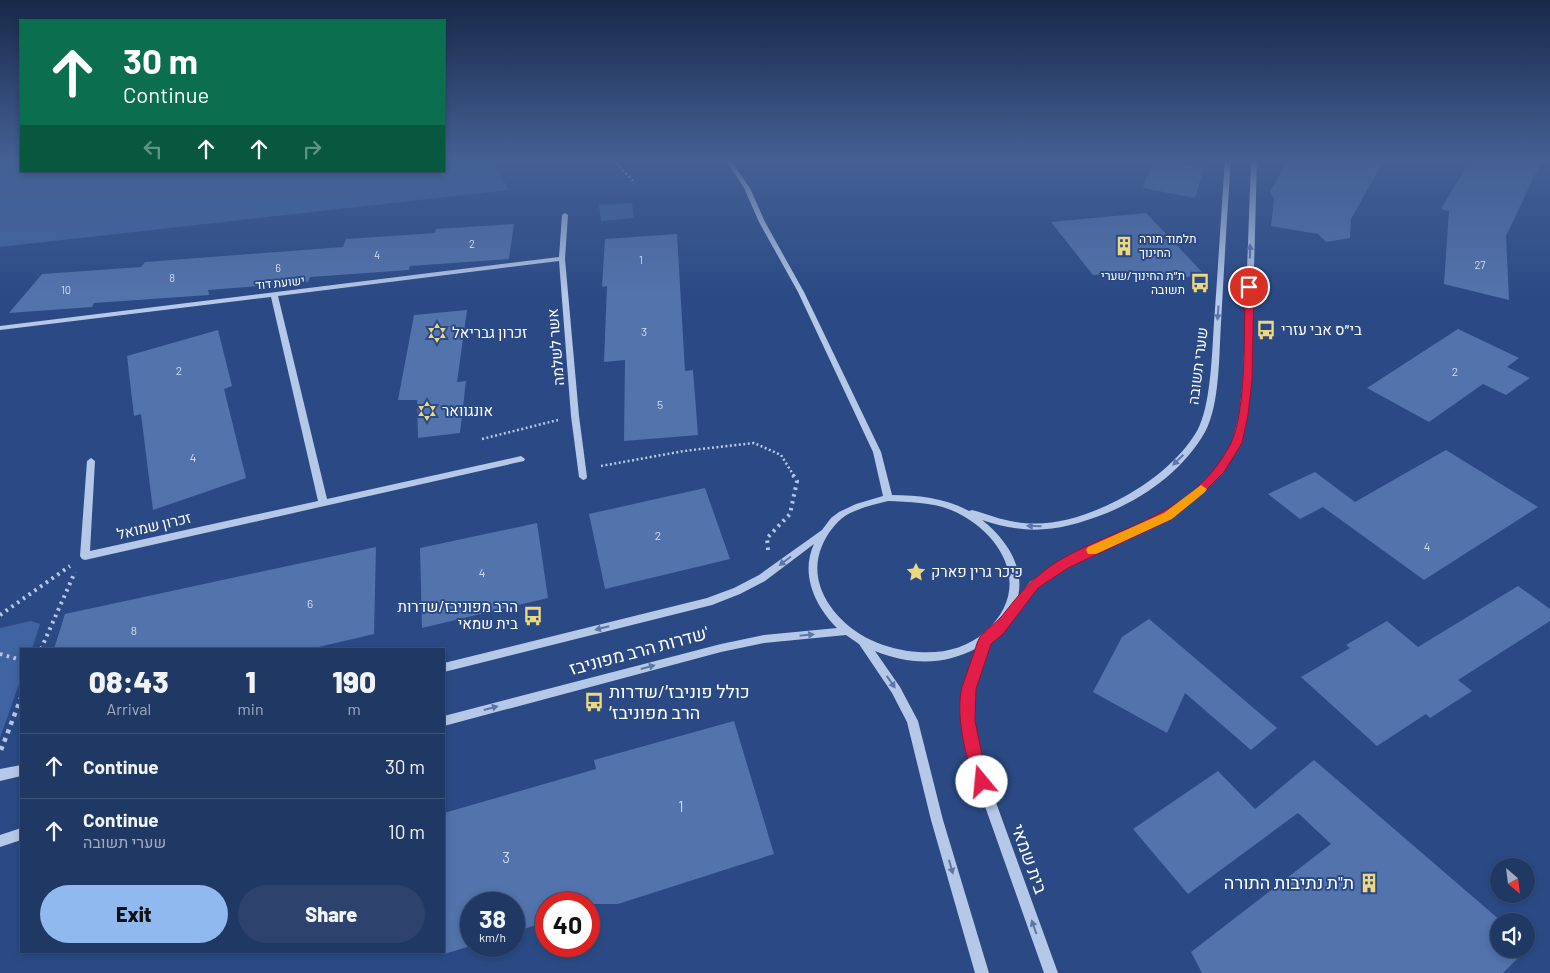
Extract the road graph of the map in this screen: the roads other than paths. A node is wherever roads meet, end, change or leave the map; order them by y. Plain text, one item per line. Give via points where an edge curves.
1 (755, 205) edge
2 (1225, 205) edge
3 (1251, 205) edge
4 (565, 215) dead end
5 (562, 259) junction
6 (274, 295) junction
7 (0, 328) edge
8 (521, 459) dead end
9 (91, 461) dead end
10 (582, 473) road end
11 (888, 498) junction
12 (323, 502) junction
13 (942, 503) junction
14 (824, 531) junction
15 (1008, 617) junction
16 (846, 631) junction
17 (985, 640) junction
18 (863, 642) junction
19 (445, 668) edge
20 (445, 721) edge
21 (20, 771) edge
22 (0, 775) edge
23 (20, 834) edge
24 (0, 841) edge
25 (982, 973) edge
26 (1051, 973) edge

1 - 11 street via 877,452
2 -> 13 street, שערי תשובה via 1214,372 1201,430 1186,453 1138,493 1078,519 1042,527 1006,525
15 -> 3 street via 1033,585 1064,564 1168,516 1220,470 1236,443 1247,380
4 - 5 street, אשר לשלמה
5 - 6 street, ישועת דוד
5 - 10 street, אשר לשלמה
6 - 7 street, ישועת דוד
6 - 12 street
8 - 12 street, זכרון שמואל
9 - 12 street, זכרון שמואל via 85,556
11 - 13 street, שדרות הרב מפוניבז'
11 - 14 street, שדרות הרב מפוניבז' via 863,504 841,515
13 - 15 street via 972,517 996,537 1012,562 1016,590
14 - 16 street via 814,554 813,580 824,607
14 -> 19 street, שדרות הרב מפוניבז' via 762,578 708,602
15 - 17 street
16 - 18 street
20 -> 16 street, שדרות הרב מפוניבז' via 721,648 764,639
17 - 18 street via 958,653 927,658 894,654
26 -> 17 street, בית שמאי via 976,764 968,721 968,689
18 -> 25 street via 896,690 912,722
21 - 22 street
23 - 24 street

